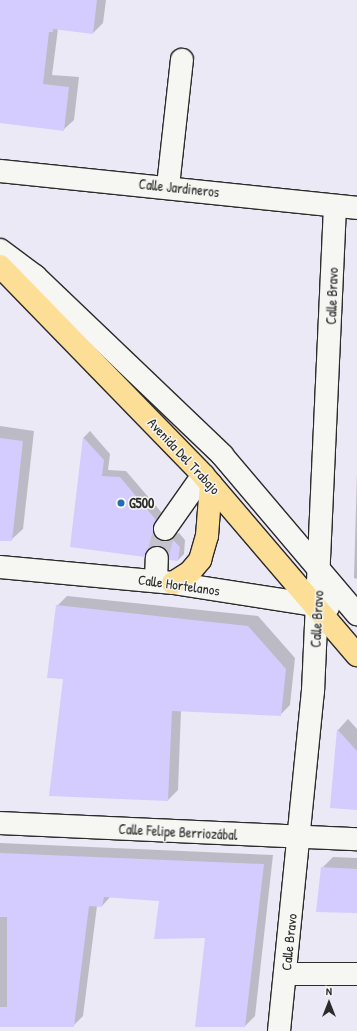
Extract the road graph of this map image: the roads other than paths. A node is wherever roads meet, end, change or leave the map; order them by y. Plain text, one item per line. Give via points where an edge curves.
1 (182, 60) dead end
2 (0, 171) edge
3 (168, 186) junction
4 (335, 206) junction
5 (357, 208) edge
6 (0, 250) edge
7 (0, 266) edge
8 (207, 480) junction
9 (165, 529) tunnel mouth
10 (157, 558) tunnel mouth
11 (0, 567) edge
12 (320, 572) junction
13 (165, 582) junction
14 (317, 607) junction
15 (355, 610) edge
16 (357, 655) edge
17 (0, 823) edge
18 (300, 838) junction
19 (357, 839) edge
20 (285, 974) junction
21 (357, 974) edge
22 (279, 1031) edge

1 - 3 street
2 - 3 street, Calle Jardineros
3 - 4 street, Calle Jardineros
4 - 5 street, Calle Jardineros
4 - 12 street, Calle Bravo
6 - 12 street via 35,276 222,455
7 - 8 main road, Avenida Del Trabajo
8 - 9 street
8 - 13 main road via 207,536 200,560 190,572
8 - 14 main road, Avenida Del Trabajo
10 - 13 street
11 - 13 street, Calle Hortelanos
12 - 14 street, Calle Bravo
12 - 15 street
13 - 14 street, Calle Hortelanos
14 - 15 street, Calle Hortelanos
14 - 16 main road, Avenida Del Trabajo
14 - 18 street, Calle Bravo via 313,690
17 - 18 street, Calle Felipe Berriozábal
18 - 19 street, Calle Felipe Berriozábal
18 - 20 street, Calle Bravo
20 - 21 street
20 - 22 street, Calle Bravo

